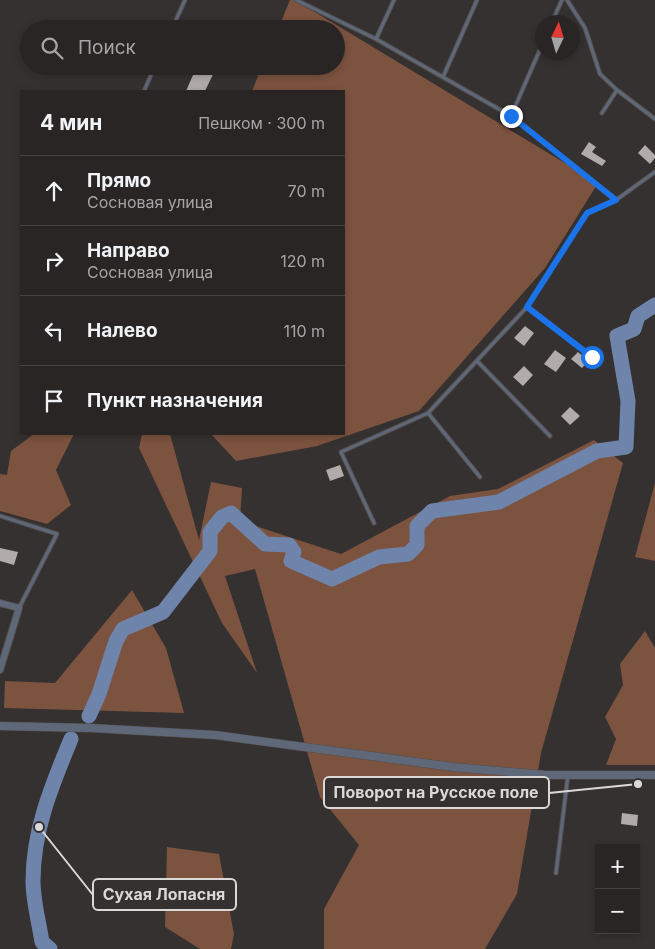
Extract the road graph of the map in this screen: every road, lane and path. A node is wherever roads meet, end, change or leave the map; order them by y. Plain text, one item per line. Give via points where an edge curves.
1 (185, 0) edge
2 (296, 0) edge
3 (394, 0) edge
4 (477, 0) edge
5 (562, 0) edge
6 (567, 0) edge
7 (555, 15) edge
8 (176, 20) edge
9 (336, 20) edge
10 (345, 24) edge
11 (376, 40) junction
12 (535, 60) edge
13 (151, 75) edge
14 (443, 77) junction
15 (144, 90) edge
16 (617, 90) junction
17 (602, 113) dead end
18 (511, 116) junction
19 (655, 119) edge
20 (655, 172) edge
21 (616, 200) junction
22 (527, 307) junction
23 (592, 357) dead end
24 (478, 362) junction
25 (428, 414) junction
26 (550, 436) dead end
27 (480, 477) dead end
28 (0, 516) edge
29 (374, 523) dead end
30 (0, 603) edge
31 (19, 608) junction
32 (0, 670) edge
33 (0, 726) edge
34 (568, 774) junction
35 (655, 775) edge
36 (556, 874) dead end

1 - 8 lane
2 - 9 lane
3 - 11 lane
4 - 14 lane
5 - 7 lane
6 - 16 lane via 585,28 600,74
10 - 11 lane
11 - 14 lane
12 - 18 lane
13 - 15 lane
14 - 18 lane
16 - 17 lane
16 - 19 lane
18 - 21 lane
20 - 21 lane
21 - 22 lane via 587,213
22 - 23 lane
22 - 24 lane
24 - 25 lane
24 - 26 lane
25 - 27 lane
25 - 29 lane via 341,452
28 - 31 lane via 57,534
30 - 31 street
31 - 32 street
33 - 34 street via 215,735 453,767
34 - 35 street
34 - 36 lane

